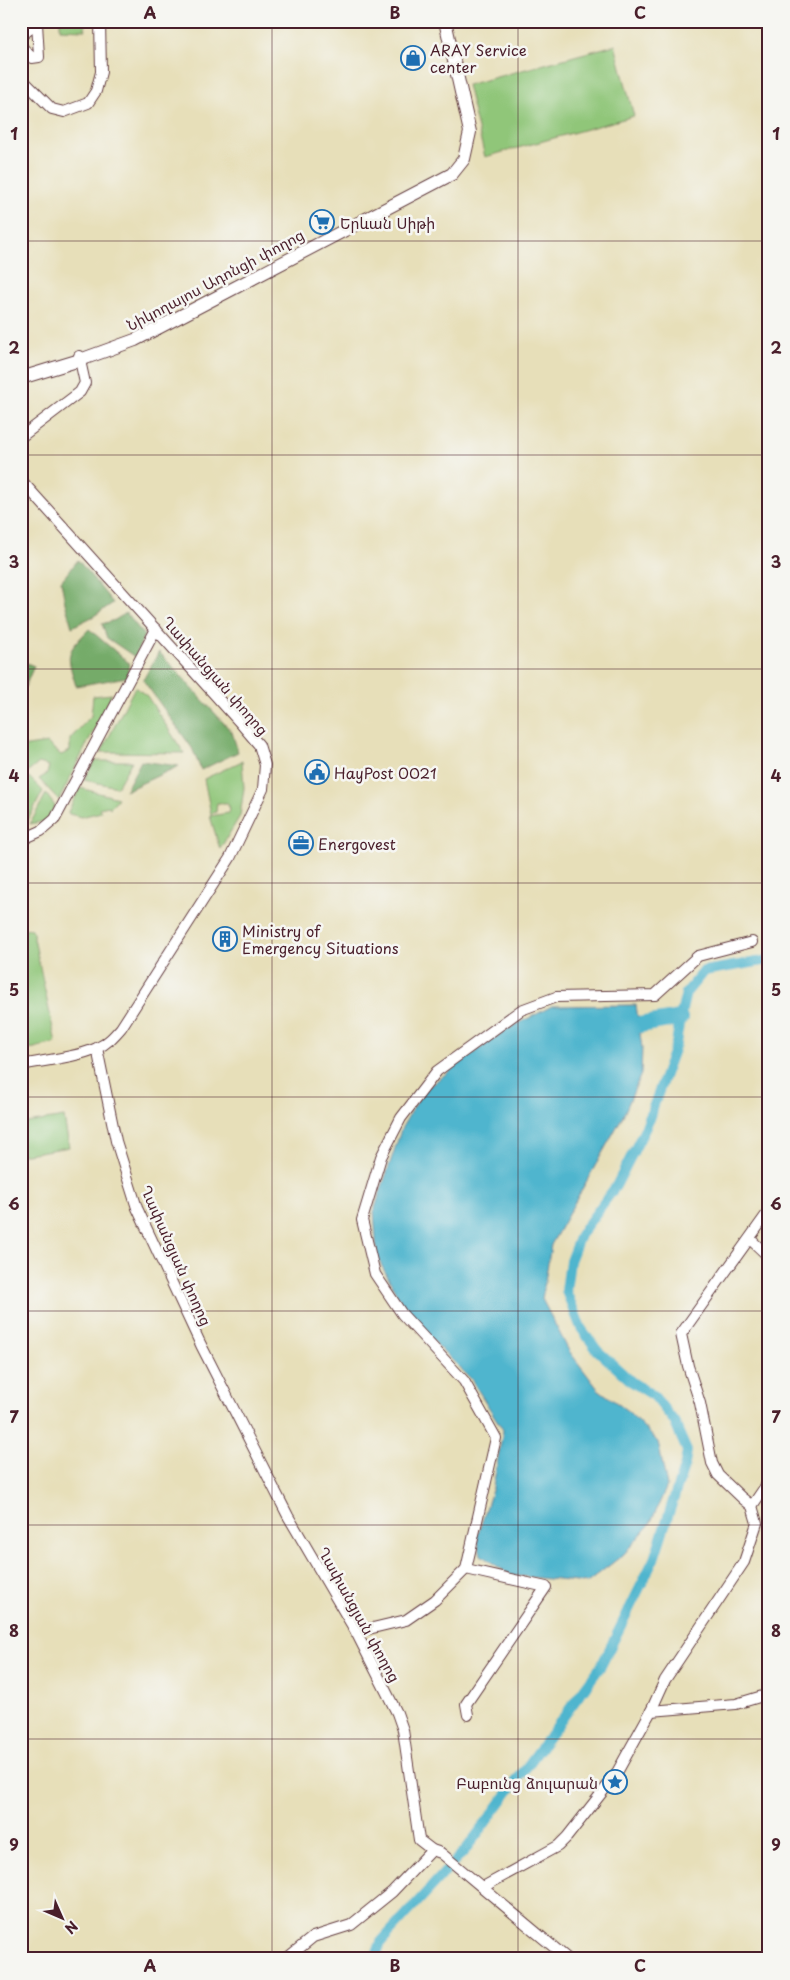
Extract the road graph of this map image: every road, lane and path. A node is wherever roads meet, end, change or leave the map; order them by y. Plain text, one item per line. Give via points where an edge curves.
1 (100, 21) edge
2 (440, 21) edge
3 (445, 21) edge
4 (21, 36) edge
5 (21, 46) edge
6 (21, 78) edge
7 (462, 158) junction
8 (80, 358) junction
9 (21, 373) edge
10 (21, 378) edge
11 (21, 436) edge
12 (21, 480) edge
13 (156, 629) junction
14 (21, 840) edge
15 (752, 942) dead end
16 (97, 1048) junction
17 (21, 1065) edge
18 (769, 1211) edge
19 (750, 1239) junction
20 (769, 1257) edge
21 (769, 1481) edge
22 (752, 1506) junction
23 (466, 1569) junction
24 (356, 1632) junction
25 (769, 1694) edge
26 (651, 1711) junction
27 (468, 1715) dead end
28 (437, 1852) junction
29 (483, 1887) junction
30 (286, 1959) edge
31 (568, 1959) edge

1 - 6 street via 101,72 96,91 88,103 64,112 52,109
2 - 7 street via 464,130
3 - 7 street via 470,132
4 - 5 street via 36,22 39,57 32,58
7 - 8 street, Նիկողայոս Ադոնցի փողոց via 449,170 354,221 134,336
8 - 9 street, Նիկողայոս Ադոնցի փողոց
8 - 10 street, Նիկողայոս Ադոնցի փողոց
8 - 11 street via 85,383 80,392
12 - 13 street, Ղափանցյան փողոց
13 - 14 street via 55,819 41,831
13 - 16 street, Ղափանցյան փողոց via 259,745 265,765 263,789 230,858 130,1016 110,1040
15 - 23 street via 698,956 655,995 556,997 522,1010 437,1071 401,1118 381,1157 362,1220 375,1274 402,1314 464,1381 496,1438
16 - 17 street
16 - 24 street, Ղափանցյան փողոց via 116,1141 137,1208 288,1516
18 - 19 street
19 - 20 street
19 - 22 street via 681,1334 700,1402 712,1463 718,1476
21 - 22 street
22 - 26 street via 757,1523 744,1562 665,1680
23 - 24 street via 435,1600 406,1620
23 - 27 street via 546,1587 466,1704
24 - 28 street, Ղափանցյան փողոց via 403,1730 419,1840
25 - 26 street via 736,1704
26 - 29 street via 614,1776 567,1837 558,1846
28 - 29 street, Ղափանցյան փողոց
28 - 30 street via 351,1925 313,1937
29 - 31 street

